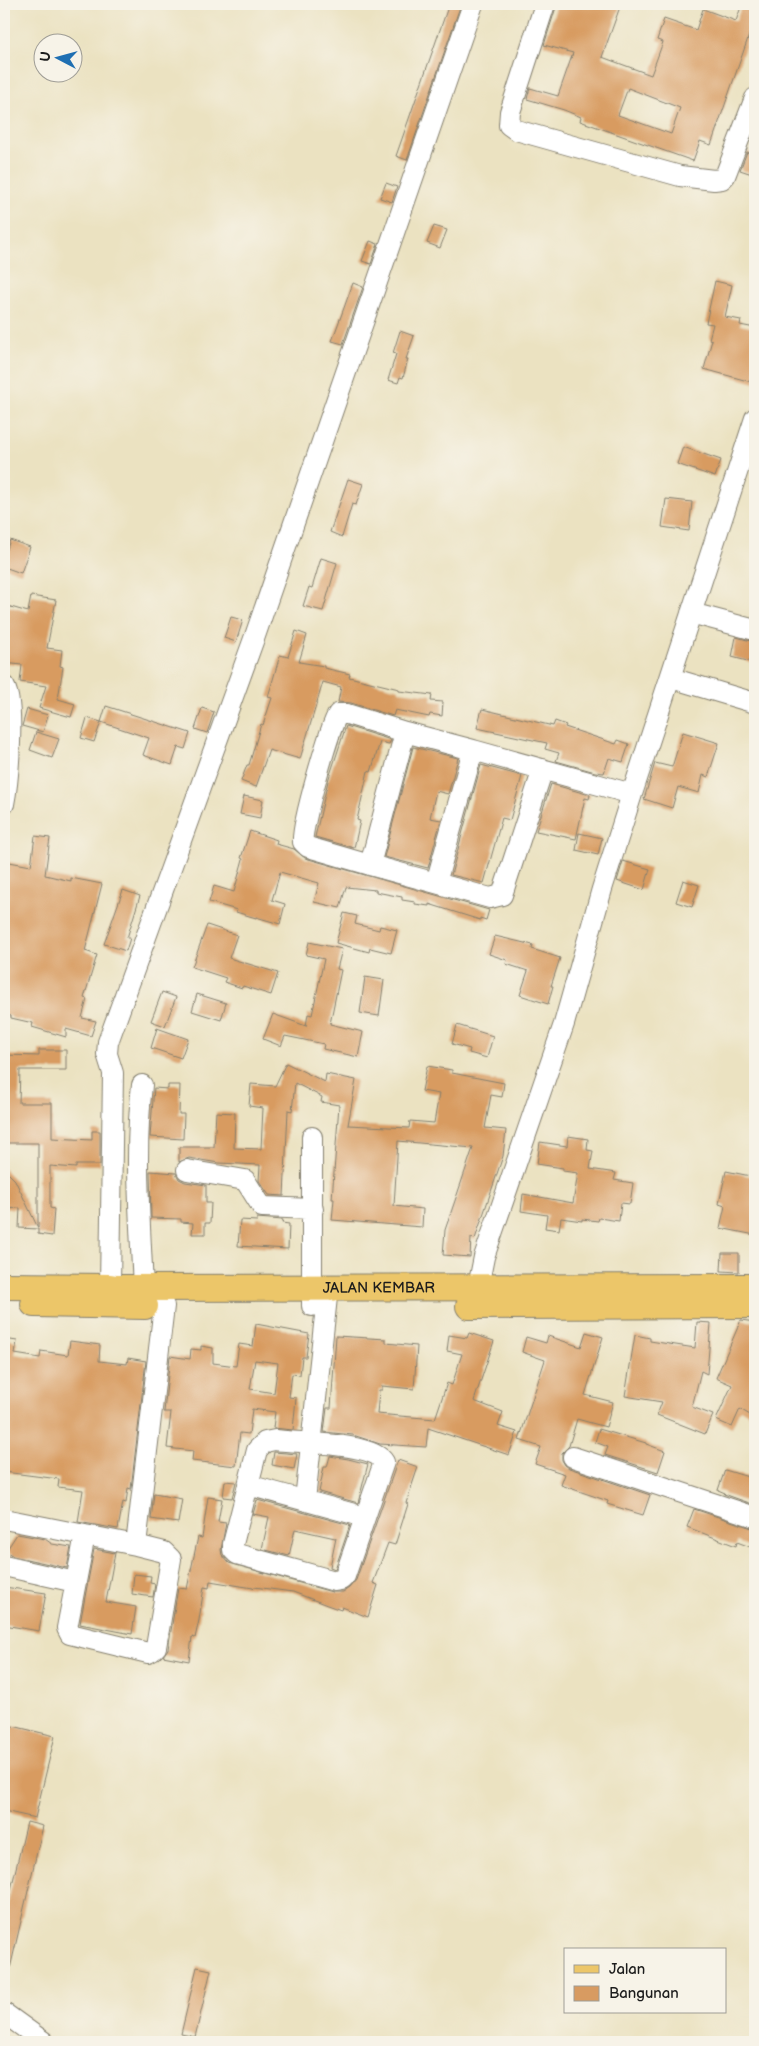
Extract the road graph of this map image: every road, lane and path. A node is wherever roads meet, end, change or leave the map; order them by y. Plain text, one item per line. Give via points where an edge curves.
1 (472, 4) edge
2 (546, 4) edge
3 (755, 98) edge
4 (755, 418) edge
5 (691, 613) junction
6 (755, 630) edge
7 (671, 678) junction
8 (4, 686) edge
9 (755, 703) edge
10 (405, 732) junction
11 (474, 750) junction
12 (543, 769) junction
13 (632, 794) junction
14 (4, 804) edge
15 (370, 865) junction
16 (436, 883) junction
17 (142, 1085) dead end
18 (312, 1137) dead end
19 (187, 1170) dead end
20 (313, 1209) junction
21 (481, 1273) junction
22 (317, 1285) junction
23 (4, 1286) edge
24 (755, 1287) edge
25 (133, 1295) junction
26 (4, 1304) edge
27 (755, 1305) edge
28 (311, 1443) junction
29 (573, 1457) dead end
30 (248, 1485) junction
31 (305, 1500) junction
32 (366, 1517) junction
33 (755, 1518) edge
34 (5, 1525) edge
35 (85, 1535) junction
36 (136, 1545) junction
37 (4, 1566) edge
38 (76, 1582) junction
39 (4, 2013) edge
40 (4, 2026) edge
41 (26, 2042) edge
42 (44, 2042) edge

1 - 25 street via 255,636 108,1042
2 - 3 street via 510,112 509,125 516,130 680,176 722,179
4 - 5 street
5 - 6 street
5 - 7 street
7 - 9 street
7 - 13 street
8 - 14 street via 9,696 10,719
10 - 11 street
10 - 15 street
10 - 15 street via 338,714 311,799 303,842 308,847
11 - 12 street
11 - 16 street
12 - 13 street
12 - 16 street via 502,894 490,898
13 - 21 street via 564,1024
15 - 16 street
17 - 25 street
18 - 20 street
19 - 20 street via 245,1180 262,1207
20 - 22 street
21 - 22 main road, JALAN KEMBAR
21 - 24 main road, JALAN KEMBAR
22 - 25 main road, JALAN KEMBAR
22 - 27 main road, JALAN KEMBAR
22 - 28 street
23 - 25 main road, JALAN KEMBAR
25 - 26 main road, JALAN KEMBAR
25 - 36 street
28 - 30 street via 265,1442 257,1450
28 - 31 street
28 - 32 street via 343,1445 382,1458 383,1464
29 - 33 street
30 - 31 street
30 - 32 street via 233,1544 234,1552 335,1581 345,1576
31 - 32 street
34 - 35 street
35 - 36 street
35 - 38 street
36 - 38 street via 164,1552 172,1562 156,1647 150,1652 70,1634 67,1628
37 - 38 street
39 - 42 street
40 - 41 street

